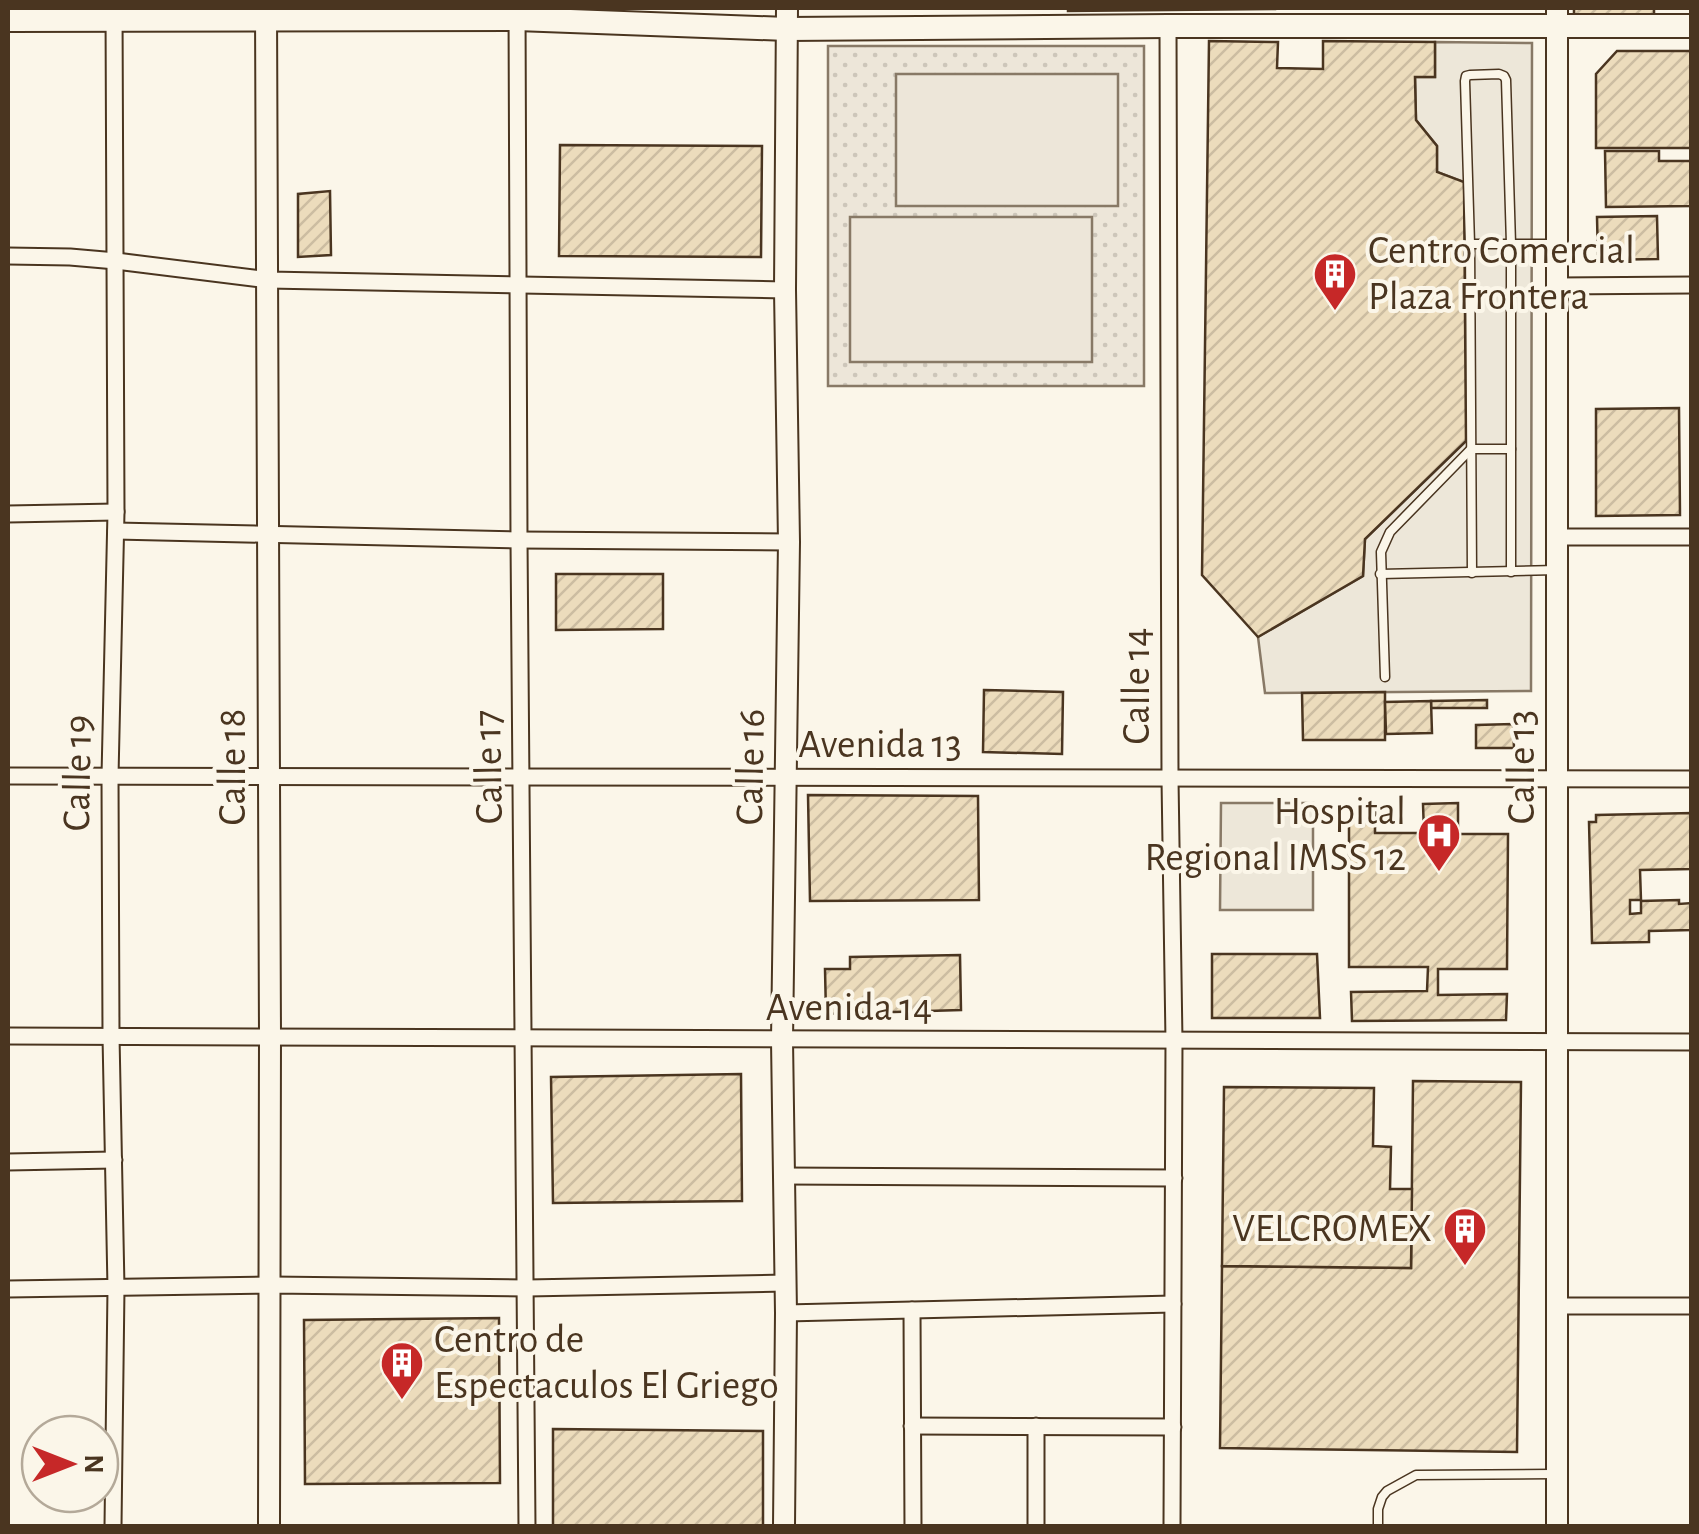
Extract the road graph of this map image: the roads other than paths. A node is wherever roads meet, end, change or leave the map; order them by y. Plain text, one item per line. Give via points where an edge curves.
1 (266, 13) edge
2 (517, 13) edge
3 (114, 14) edge
4 (1046, 17) edge
5 (1302, 17) edge
6 (1558, 17) edge
7 (786, 18) edge
8 (8, 20) edge
9 (1168, 26) junction
10 (1692, 26) edge
11 (1470, 244) junction
12 (1511, 244) junction
13 (1557, 244) junction
14 (8, 256) edge
15 (116, 261) junction
16 (269, 280) junction
17 (1692, 285) edge
18 (518, 286) junction
19 (1557, 286) junction
20 (785, 290) junction
21 (1471, 449) junction
22 (1511, 449) junction
23 (116, 512) junction
24 (8, 514) edge
25 (116, 531) junction
26 (268, 535) junction
27 (1692, 536) edge
28 (1557, 537) junction
29 (518, 540) junction
30 (789, 542) junction
31 (1557, 570) junction
32 (1511, 572) junction
33 (1472, 573) junction
34 (1380, 574) junction
35 (1385, 676) dead end
36 (8, 776) edge
37 (110, 776) junction
38 (268, 776) junction
39 (786, 776) junction
40 (522, 778) junction
41 (1170, 778) junction
42 (1692, 779) edge
43 (1557, 780) junction
44 (8, 1036) edge
45 (110, 1036) junction
46 (270, 1037) junction
47 (524, 1038) junction
48 (782, 1040) junction
49 (1174, 1041) junction
50 (1557, 1042) junction
51 (1692, 1042) edge
52 (114, 1160) junction
53 (8, 1162) edge
54 (783, 1176) junction
55 (1174, 1178) junction
56 (785, 1283) junction
57 (270, 1285) junction
58 (116, 1288) junction
59 (527, 1288) junction
60 (8, 1289) edge
61 (1173, 1304) junction
62 (1558, 1306) junction
63 (1692, 1306) edge
64 (912, 1310) junction
65 (786, 1313) junction
66 (912, 1426) junction
67 (1036, 1426) junction
68 (1173, 1427) junction
69 (1558, 1474) junction
70 (113, 1526) edge
71 (269, 1526) edge
72 (528, 1526) edge
73 (784, 1526) edge
74 (912, 1526) edge
75 (1036, 1526) edge
76 (1172, 1526) edge
77 (1378, 1526) edge
78 (1558, 1526) edge

1 - 2 main road
1 - 3 main road
1 - 16 street, Calle 18
2 - 7 main road
2 - 18 street, Calle 17
3 - 8 main road
3 - 15 street, Calle 19
4 - 7 main road
4 - 9 main road
5 - 6 main road
5 - 9 main road
6 - 10 main road
6 - 13 street, Calle 13
7 - 20 street, Calle 16
9 - 41 street, Calle 14
11 - 12 lane
11 - 12 lane via 1466,76 1499,74 1506,80
11 - 21 lane
12 - 13 lane
12 - 22 lane
13 - 19 street, Calle 13
14 - 15 street
15 - 16 street
15 - 23 street, Calle 19
16 - 18 street
16 - 26 street, Calle 18
17 - 19 street
18 - 20 street
18 - 29 street, Calle 17
19 - 28 street, Calle 13
20 - 30 street, Calle 16
21 - 22 lane
21 - 33 lane
21 - 34 lane via 1390,532
22 - 32 lane
23 - 24 street
23 - 25 street, Calle 19
25 - 26 street
25 - 37 street, Calle 19
26 - 29 street
26 - 38 street, Calle 18
27 - 28 street
28 - 31 street, Calle 13
29 - 30 street
29 - 40 street, Calle 17
30 - 39 street, Calle 16
31 - 32 lane
31 - 43 street, Calle 13
32 - 33 lane
33 - 34 lane
34 - 35 lane
36 - 37 street, Avenida 13
37 - 38 street, Avenida 13
37 - 45 street, Calle 19
38 - 40 street, Avenida 13
38 - 46 street, Calle 18
39 - 40 street, Avenida 13
39 - 41 street, Avenida 13
39 - 48 street, Calle 16
40 - 47 street, Calle 17
41 - 43 street, Avenida 13
41 - 49 street, Calle 14
42 - 43 street, Avenida 13
43 - 50 street, Calle 13
44 - 45 street, Avenida 14
45 - 46 street, Avenida 14
45 - 52 street, Calle 19
46 - 47 street, Avenida 14
46 - 57 street, Calle 18
47 - 48 street, Avenida 14
47 - 59 street, Calle 17
48 - 49 street, Avenida 14
48 - 54 street, Calle 16
49 - 50 street, Avenida 14
49 - 55 street, Calle 14
50 - 51 street, Avenida 14
50 - 62 street, Calle 13
52 - 53 street
52 - 58 street, Calle 19
54 - 55 street
54 - 56 street, Calle 16
55 - 61 street, Calle 14
56 - 59 street
56 - 65 street, Calle 16
57 - 58 street
57 - 59 street
57 - 71 street, Calle 18
58 - 60 street
58 - 70 street, Calle 19
59 - 72 street, Calle 17
61 - 64 street
61 - 68 street, Calle 14
62 - 63 street
62 - 69 street, Calle 13
64 - 65 street
64 - 66 street
65 - 73 street, Calle 16
66 - 67 street
66 - 74 street
67 - 68 street
67 - 75 street
68 - 76 street, Calle 14
69 - 77 lane via 1416,1475 1387,1491
69 - 78 street, Calle 13

